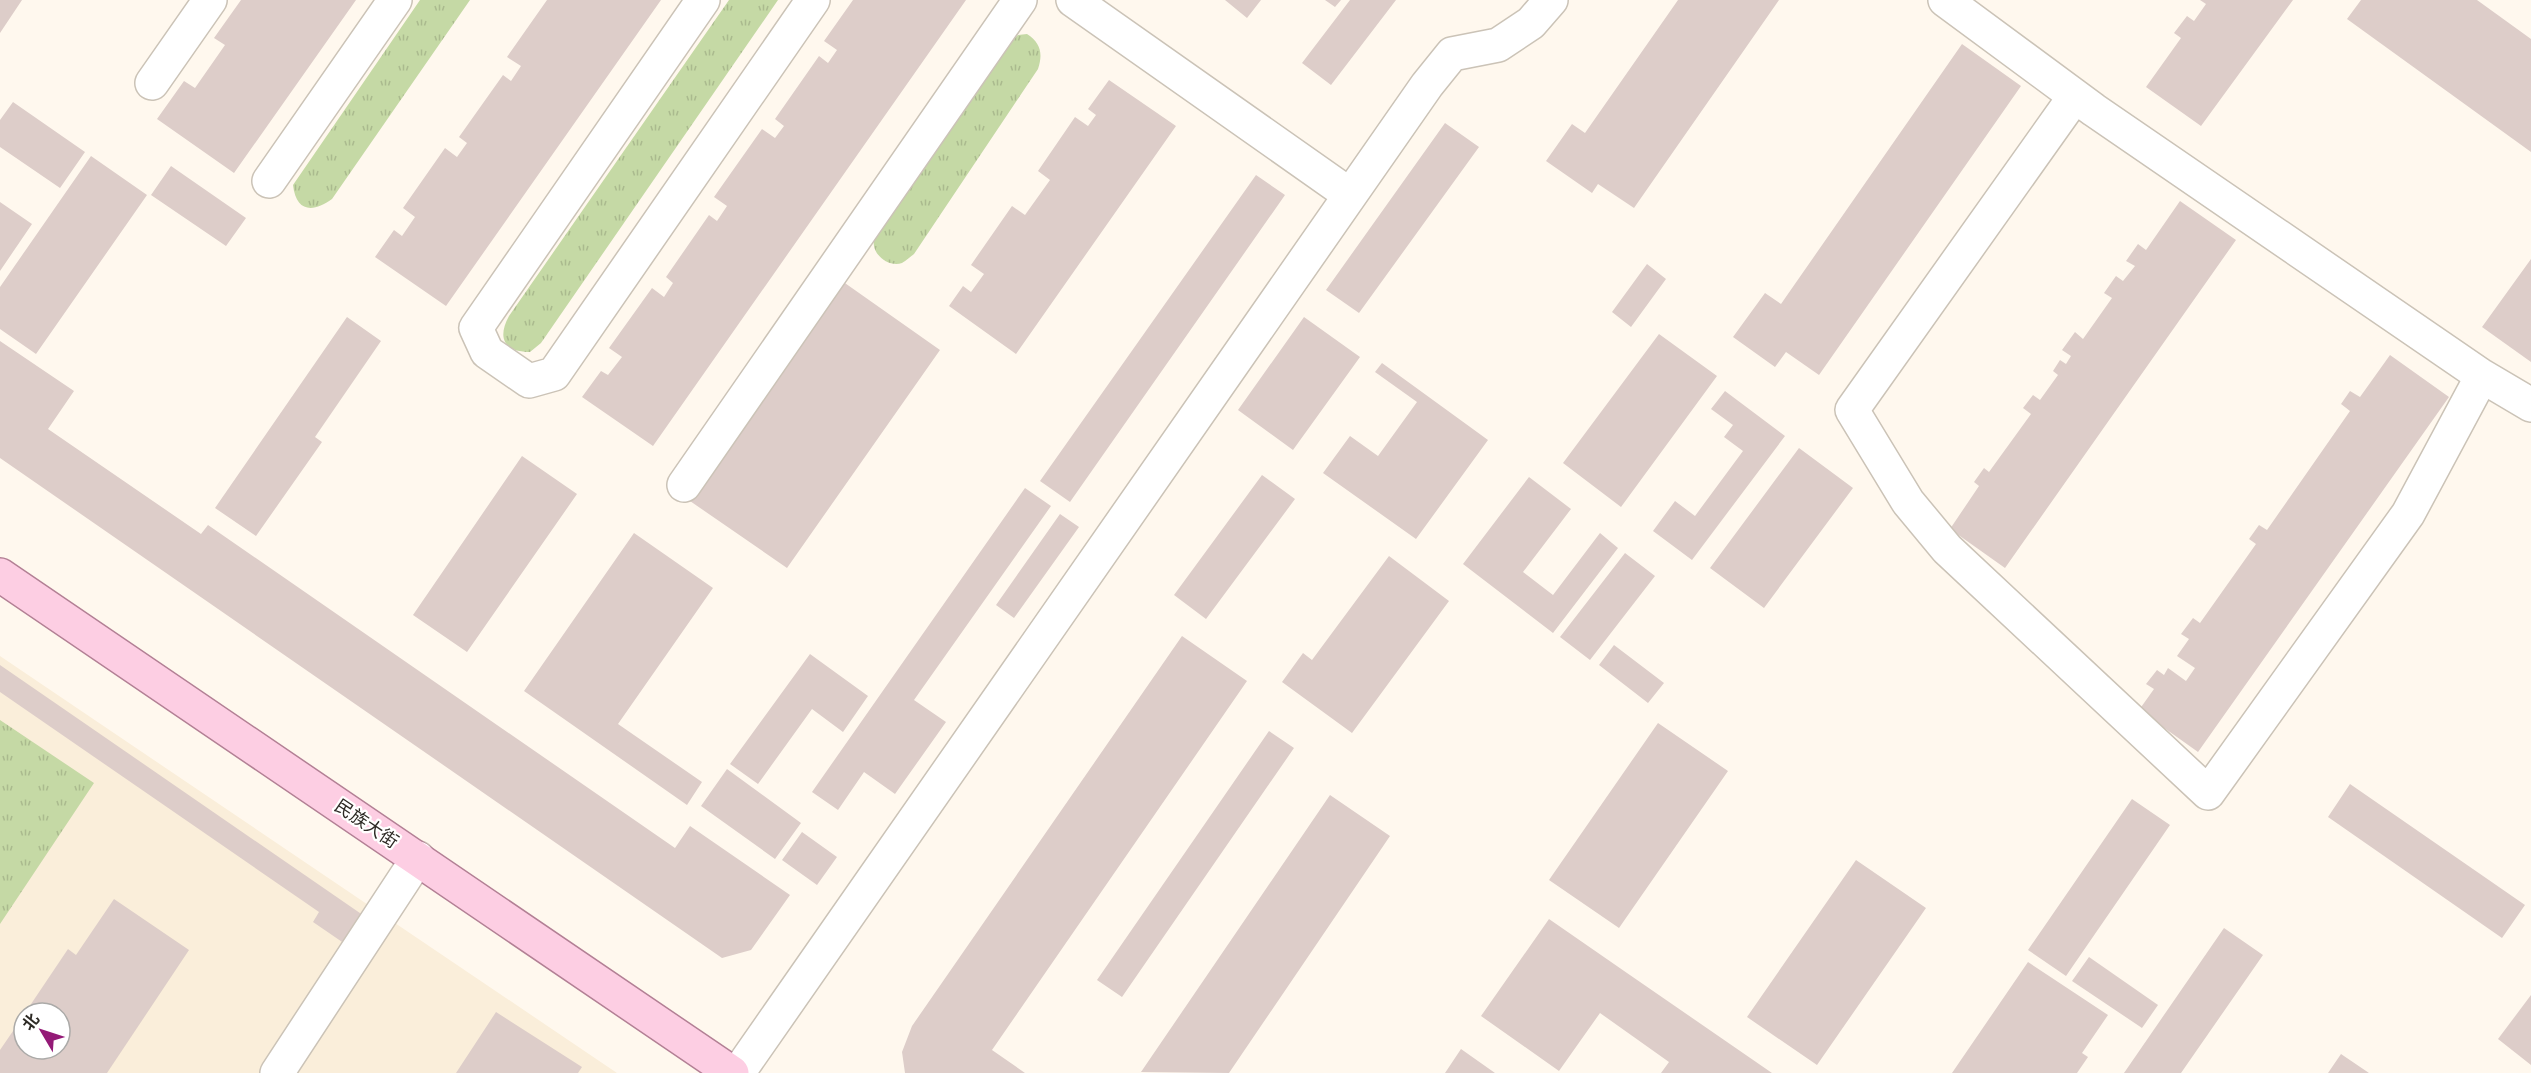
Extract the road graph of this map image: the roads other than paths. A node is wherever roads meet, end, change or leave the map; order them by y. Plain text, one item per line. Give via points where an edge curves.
1 (210, 0) edge
2 (395, 0) edge
3 (703, 0) edge
4 (813, 0) edge
5 (1020, 0) edge
6 (1073, 0) edge
7 (1551, 0) edge
8 (1945, 0) edge
9 (152, 83) dead end
10 (2076, 96) junction
11 (269, 181) dead end
12 (1350, 195) junction
13 (2481, 376) junction
14 (2531, 405) edge
15 (684, 485) dead end
16 (0, 575) edge
17 (418, 858) junction
18 (277, 1073) edge
19 (732, 1073) edge
20 (738, 1073) edge

1 - 9 street
2 - 11 street
3 - 4 street via 476,328 487,352 529,381 554,374
5 - 15 street
6 - 12 street
7 - 12 street via 1531,23 1498,45 1452,54
8 - 10 street
10 - 13 street
10 - 13 street via 1852,410 1908,502 1947,549 2208,794 2408,514
12 - 20 street
13 - 14 street
16 - 17 main road, 民族大街
17 - 18 street
17 - 19 main road, 民族大街

